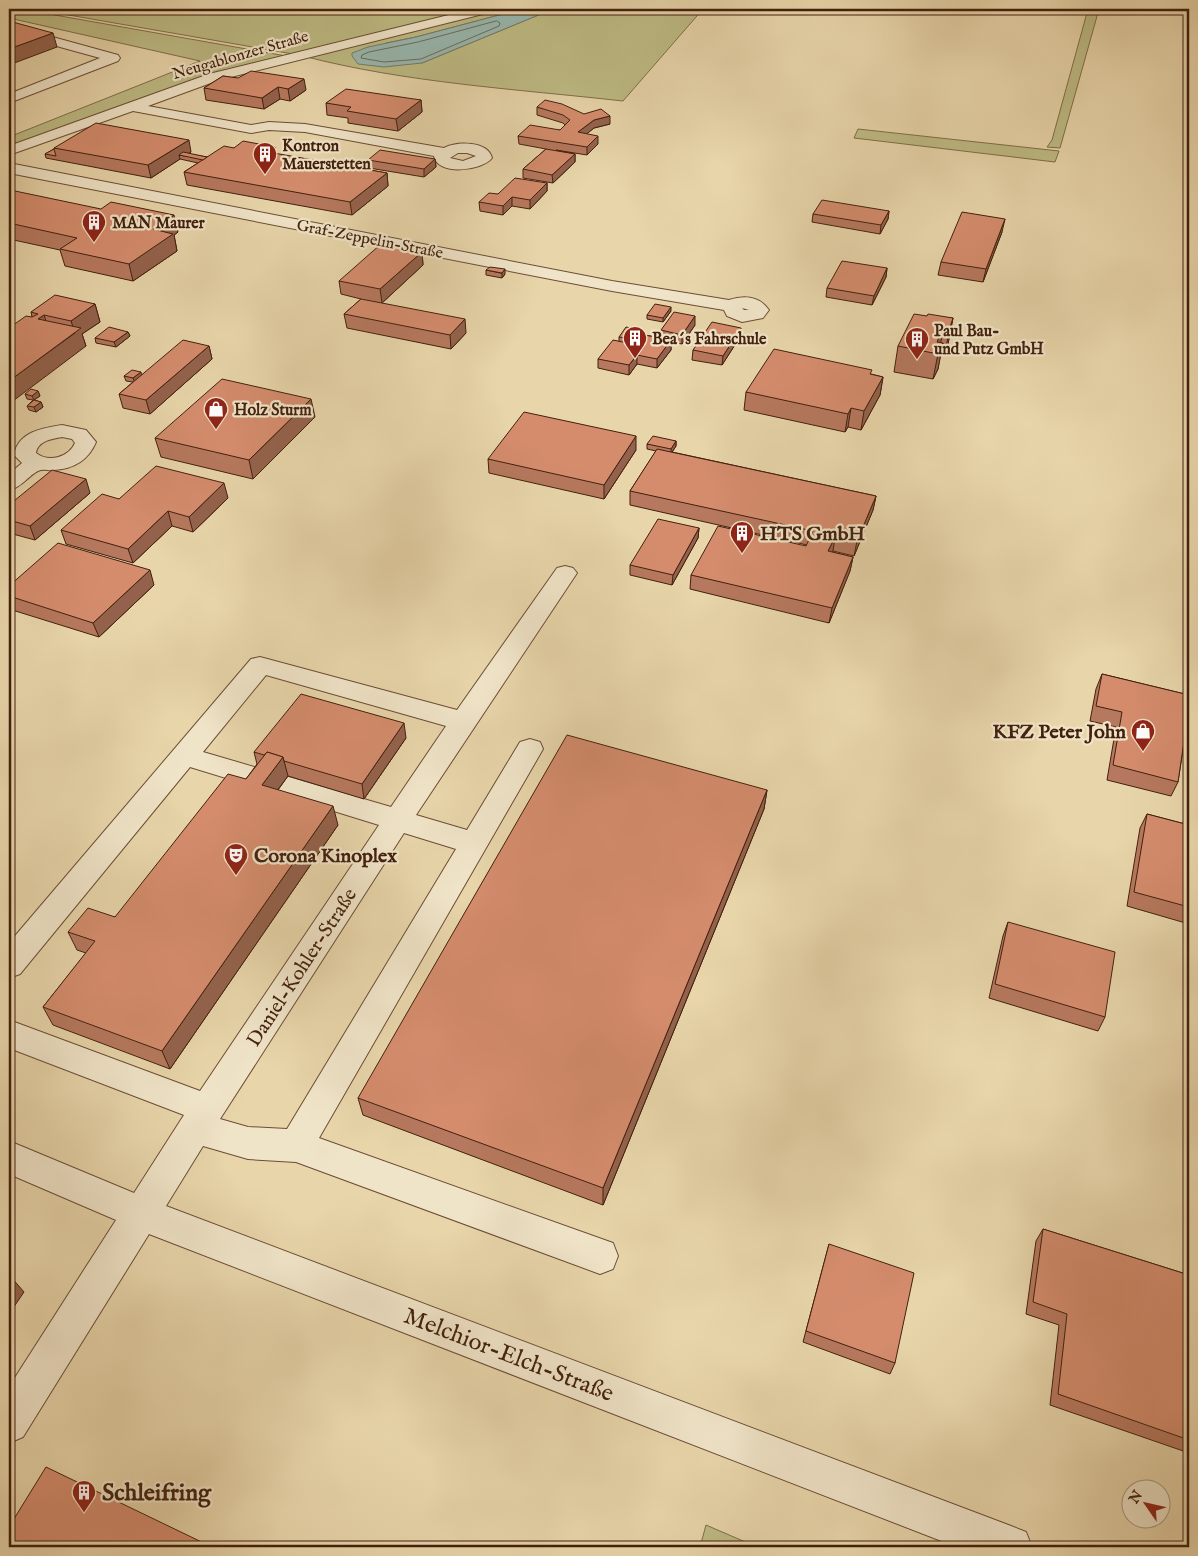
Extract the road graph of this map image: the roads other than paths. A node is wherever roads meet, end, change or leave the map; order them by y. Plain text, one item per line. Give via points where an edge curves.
1 (487, 9) edge
2 (9, 29) edge
3 (9, 99) edge
4 (131, 107) junction
5 (9, 152) edge
6 (444, 153) dead end
7 (9, 168) edge
8 (732, 306) dead end
9 (36, 463) dead end
10 (9, 484) edge
11 (565, 572) dead end
12 (462, 721) junction
13 (530, 749) dead end
14 (184, 756) junction
15 (397, 820) junction
16 (474, 843) junction
17 (9, 965) edge
18 (9, 1034) edge
19 (202, 1119) junction
20 (296, 1146) junction
21 (9, 1157) edge
22 (140, 1213) junction
23 (600, 1256) dead end
24 (9, 1423) edge
25 (1011, 1547) edge

1 - 4 street, Neugablonzer Straße via 214,77
2 - 3 street via 113,58
4 - 5 street, Neugablonzer Straße
4 - 6 street via 251,129 269,126 304,128
7 - 8 street, Graf-Zeppelin-Straße
9 - 10 street
11 - 12 street, Daniel-Kohler-Straße
12 - 14 street via 260,665
12 - 15 street, Daniel-Kohler-Straße
13 - 16 street
14 - 15 street
14 - 17 street
15 - 16 street
15 - 19 street, Daniel-Kohler-Straße
16 - 20 street
18 - 19 street
19 - 20 street via 248,1143
19 - 22 street, Daniel-Kohler-Straße
20 - 23 street
21 - 22 street, Melchior-Elch-Straße
22 - 24 street, Daniel-Kohler-Straße
22 - 25 street, Melchior-Elch-Straße

